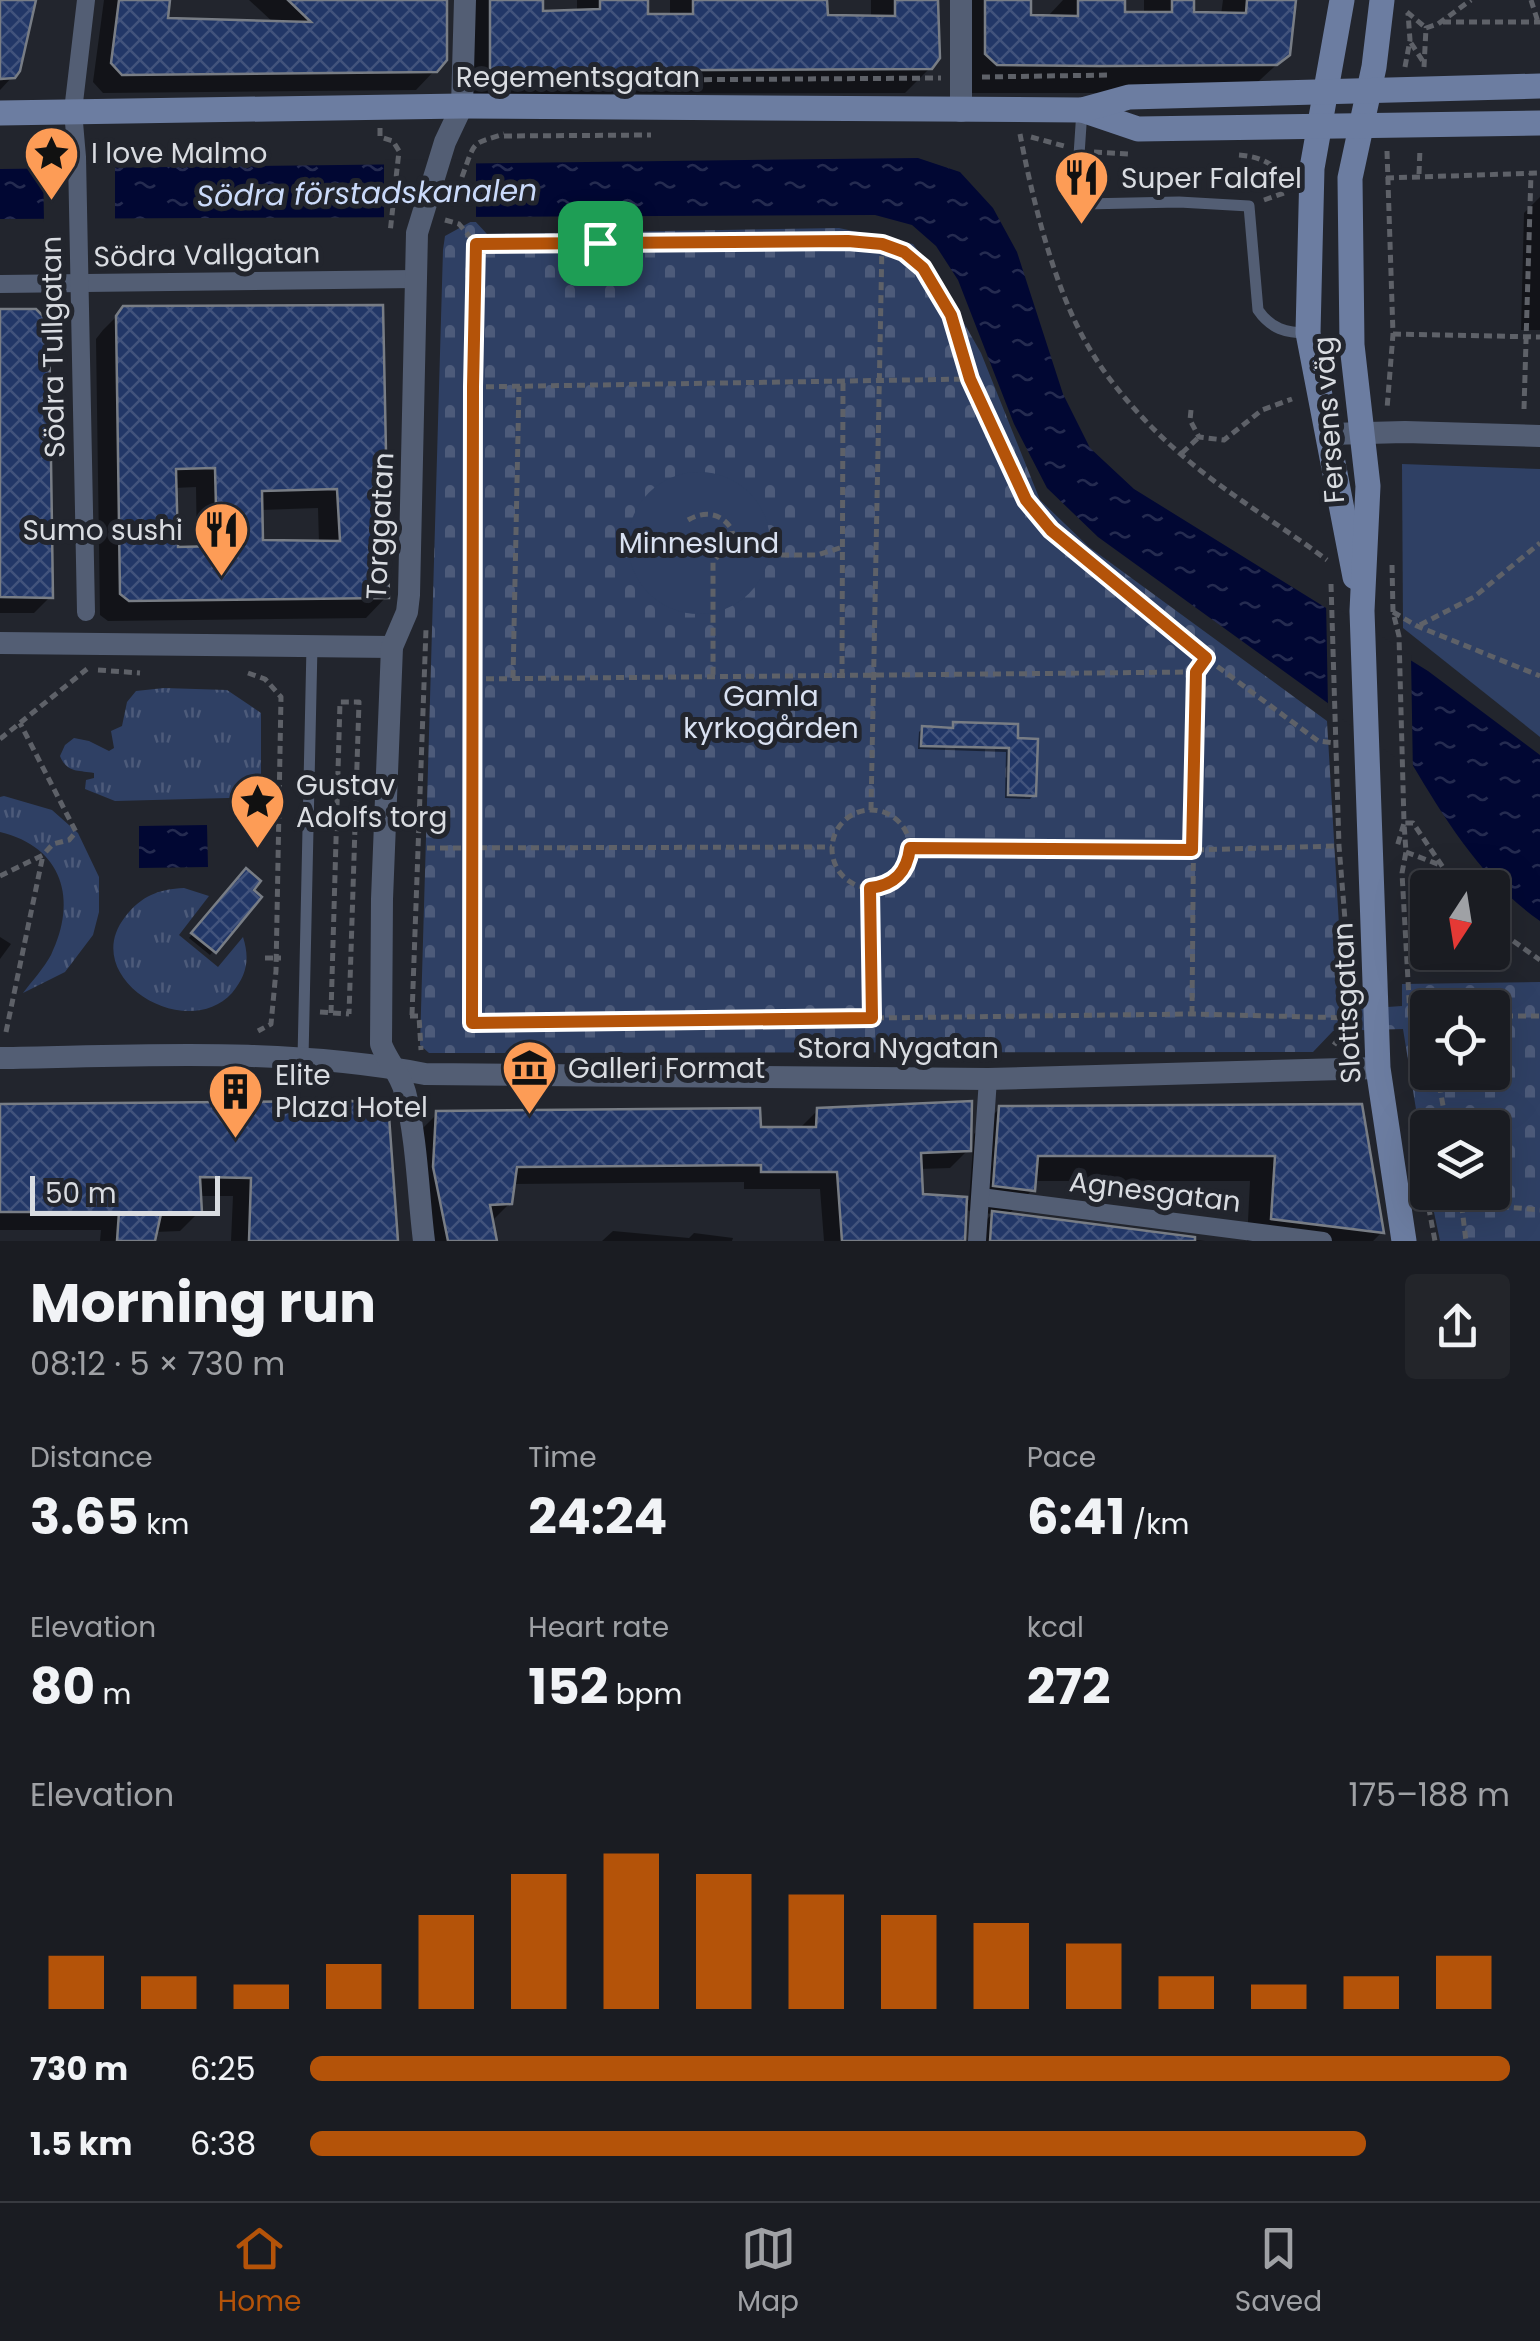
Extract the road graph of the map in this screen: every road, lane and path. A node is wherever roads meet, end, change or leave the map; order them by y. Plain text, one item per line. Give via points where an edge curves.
1 (86, 0) edge
2 (465, 0) edge
3 (960, 0) edge
4 (1342, 0) edge
5 (1382, 0) edge
6 (1409, 0) edge
7 (1532, 0) edge
8 (1440, 22) dead end
9 (1539, 22) edge
10 (1540, 86) edge
11 (1400, 88) junction
12 (1369, 89) junction
13 (1328, 90) junction
14 (462, 106) junction
15 (1082, 110) junction
16 (73, 111) junction
17 (961, 111) junction
18 (0, 114) edge
19 (1540, 123) edge
20 (1321, 127) junction
21 (1360, 127) junction
22 (1392, 127) junction
23 (1011, 132) dead end
24 (1020, 134) junction
25 (660, 135) dead end
26 (504, 136) dead end
27 (1080, 150) junction
28 (399, 151) dead end
29 (1143, 154) dead end
30 (1230, 154) dead end
31 (1531, 173) junction
32 (1540, 173) edge
33 (1386, 178) junction
34 (1290, 190) junction
35 (1292, 202) dead end
36 (1248, 206) junction
37 (445, 220) dead end
38 (390, 233) dead end
39 (476, 244) junction
40 (882, 244) junction
41 (415, 279) junction
42 (0, 284) edge
43 (79, 284) junction
44 (1308, 334) junction
45 (1393, 334) junction
46 (1527, 336) junction
47 (1540, 337) edge
48 (970, 379) junction
49 (882, 381) junction
50 (843, 382) junction
51 (520, 386) junction
52 (473, 387) junction
53 (1291, 389) dead end
54 (1292, 400) junction
55 (1387, 407) dead end
56 (1524, 409) dead end
57 (1191, 410) dead end
58 (1295, 410) dead end
59 (1364, 433) junction
60 (1329, 434) junction
61 (1199, 436) junction
62 (1540, 436) edge
63 (1182, 453) junction
64 (688, 520) dead end
65 (733, 538) junction
66 (1540, 543) edge
67 (843, 546) junction
68 (1330, 563) dead end
69 (1330, 588) dead end
70 (1362, 611) junction
71 (86, 612) dead end
72 (1393, 612) dead end
73 (1417, 626) junction
74 (1399, 636) dead end
75 (0, 643) edge
76 (312, 646) junction
77 (392, 647) junction
78 (1206, 658) junction
79 (1196, 672) junction
80 (140, 673) dead end
81 (248, 673) dead end
82 (713, 676) junction
83 (842, 676) junction
84 (874, 676) junction
85 (1540, 676) edge
86 (473, 679) junction
87 (512, 679) junction
88 (20, 723) junction
89 (0, 739) edge
90 (1336, 742) junction
91 (275, 798) junction
92 (286, 798) dead end
93 (871, 810) junction
94 (1404, 822) junction
95 (410, 837) dead end
96 (428, 838) dead end
97 (1339, 846) junction
98 (832, 847) junction
99 (427, 848) dead end
100 (472, 848) junction
101 (910, 848) junction
102 (1192, 850) junction
103 (1406, 852) junction
104 (44, 856) junction
105 (1395, 857) dead end
106 (1443, 867) junction
107 (1445, 870) edge
108 (0, 876) edge
109 (870, 888) junction
110 (408, 899) dead end
111 (424, 900) dead end
112 (1510, 939) edge
113 (1346, 942) dead end
114 (265, 958) dead end
115 (281, 958) dead end
116 (1540, 960) edge
117 (331, 1013) dead end
118 (349, 1014) dead end
119 (1192, 1014) junction
120 (412, 1016) dead end
121 (1399, 1016) dead end
122 (1410, 1016) joint
123 (1510, 1016) edge
124 (1540, 1016) edge
125 (872, 1018) junction
126 (258, 1031) dead end
127 (0, 1032) edge
128 (0, 1058) edge
129 (303, 1058) junction
130 (397, 1068) junction
131 (1378, 1068) junction
132 (1335, 1069) junction
133 (425, 1074) junction
134 (988, 1079) junction
135 (980, 1196) junction
136 (1510, 1207) edge
137 (1430, 1210) edge
138 (1463, 1210) edge
139 (1540, 1210) edge
140 (424, 1241) edge
141 (977, 1241) edge
142 (1323, 1241) edge
143 (1404, 1241) edge
144 (1436, 1241) edge
145 (1466, 1241) edge

1 - 16 street, Södra Tullgatan
2 - 14 street
3 - 17 street
4 - 13 main road
5 - 12 main road, Fersens väg
6 - 11 path via 1410,40
7 - 9 path
8 - 9 path
10 - 11 main road, Regementsgatan
11 - 12 main road, Regementsgatan
12 - 13 main road, Regementsgatan
12 - 21 main road, Fersens väg
13 - 15 main road, Regementsgatan via 1129,98
13 - 20 main road, Fersens väg
14 - 16 main road, Regementsgatan
14 - 17 main road, Regementsgatan
14 - 41 street, Torggatan via 417,233
15 - 17 main road, Regementsgatan
15 - 20 main road, Regementsgatan via 1138,129
15 - 27 lane
16 - 18 main road, Regementsgatan
16 - 43 street, Södra Tullgatan
19 - 22 main road, Regementsgatan
20 - 21 main road, Regementsgatan
20 - 44 main road, Fersens väg via 1312,168
21 - 22 main road, Regementsgatan
21 - 59 main road, Fersens väg via 1350,220 1352,345
22 - 33 path
23 - 24 path
24 - 27 path
24 - 63 path via 1063,294 1087,346 1120,392
25 - 26 path
27 - 29 path
27 - 36 lane via 1084,204
28 - 38 path
30 - 34 path via 1262,158
31 - 32 path
31 - 33 path
31 - 46 path
33 - 45 path
34 - 35 path
34 - 36 path
36 - 44 lane via 1258,310 1268,324
37 - 39 path via 459,224
39 - 40 path
39 - 52 path
40 - 48 path via 923,268 951,315
40 - 49 path
41 - 43 street, Södra Vallgatan
41 - 77 street, Torggatan via 409,596
42 - 43 street, Södra Vallgatan
43 - 71 street, Södra Tullgatan
44 - 60 main road, Fersens väg
45 - 46 path
45 - 55 path
46 - 47 path
46 - 56 path
48 - 49 path
48 - 78 path via 1026,500 1051,530
49 - 50 path
49 - 84 path
50 - 51 path
50 - 67 path
51 - 52 path
51 - 87 path
52 - 86 path
53 - 54 path
54 - 58 path
54 - 61 path via 1262,410 1224,440
57 - 61 path
59 - 60 street
59 - 62 street
59 - 70 main road, Fersens väg
60 - 70 main road, Fersens väg
61 - 63 path
63 - 68 path
64 - 65 path via 716,515
65 - 67 path via 768,555 817,555
65 - 82 path via 714,562
66 - 73 path via 1474,597
67 - 83 path
69 - 90 path
70 - 131 main road, Slottsgatan
72 - 73 path
73 - 85 path
74 - 94 path
75 - 76 street
76 - 77 street
76 - 129 lane
77 - 130 street, Torggatan via 380,1006 381,1044
78 - 79 path
78 - 90 path via 1318,741
79 - 84 path
79 - 102 path
80 - 88 path via 86,669
81 - 91 path via 281,697
82 - 83 path
82 - 87 path
83 - 84 path
84 - 93 path
86 - 87 path
86 - 100 path
88 - 89 path
88 - 104 path via 76,832
90 - 97 path
91 - 92 path
91 - 126 path via 271,1024
93 - 98 path via 842,824
93 - 101 path via 900,823
94 - 103 path
94 - 105 path
94 - 106 path via 1412,823
95 - 96 path
97 - 102 path
97 - 113 path
98 - 100 path
98 - 109 path via 839,870
99 - 100 path
100 - 125 path via 472,1023
101 - 102 path
101 - 109 path via 902,872
102 - 119 path
103 - 106 path
103 - 122 path
104 - 108 path
104 - 127 path via 6,1032
106 - 107 path
109 - 125 path
110 - 111 path
112 - 116 path
114 - 115 path
117 - 118 path via 336,744 340,702 359,702
119 - 125 path
119 - 132 path via 1353,1018 1334,1041
120 - 133 path via 419,1016
121 - 122 path
123 - 124 path
128 - 129 street, Stora Nygatan
129 - 130 street, Stora Nygatan
130 - 133 street, Stora Nygatan
130 - 140 street, Torggatan
131 - 132 street, Stora Nygatan
131 - 143 main road, Slottsgatan
132 - 134 street, Stora Nygatan
133 - 134 street, Stora Nygatan
134 - 135 street
135 - 141 street
135 - 142 street, Agnesgatan
136 - 139 path
137 - 144 path
138 - 145 path

